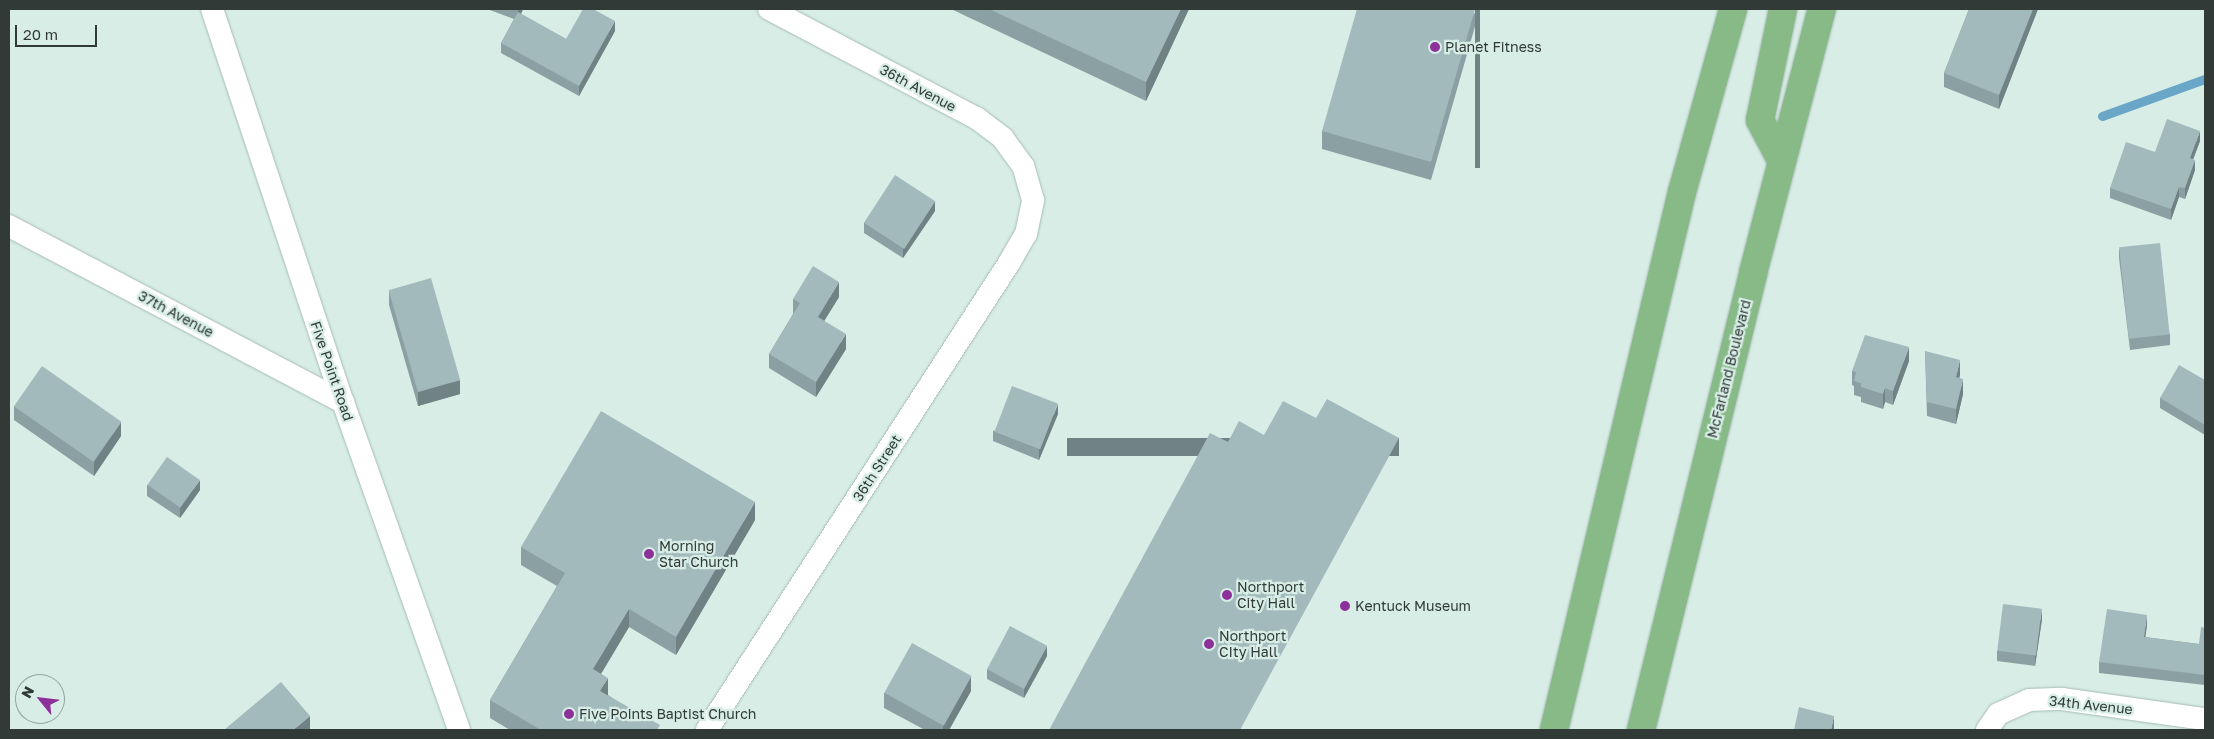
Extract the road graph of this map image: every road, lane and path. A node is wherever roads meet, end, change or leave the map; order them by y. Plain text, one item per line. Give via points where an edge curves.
1 (212, 9) edge
2 (769, 9) edge
3 (1733, 9) edge
4 (1783, 9) edge
5 (1822, 9) edge
6 (1781, 160) junction
7 (1033, 200) joint
8 (9, 226) edge
9 (343, 402) junction
10 (2205, 719) edge
11 (459, 730) edge
12 (707, 730) edge
13 (1554, 730) edge
14 (1641, 730) edge
15 (1987, 730) edge

1 - 9 street, Five Point Road
2 - 7 street, 36th Avenue via 976,118 1003,138 1023,166
3 - 13 highway via 1682,192
4 - 6 highway via 1760,120
5 - 6 highway, McFarland Boulevard
6 - 14 highway, McFarland Boulevard
7 - 12 street, 36th Street via 1026,234 1009,263
8 - 9 street, 37th Avenue
9 - 11 street, Five Point Road
10 - 15 street, 34th Avenue via 2062,699 2029,700 1998,714

